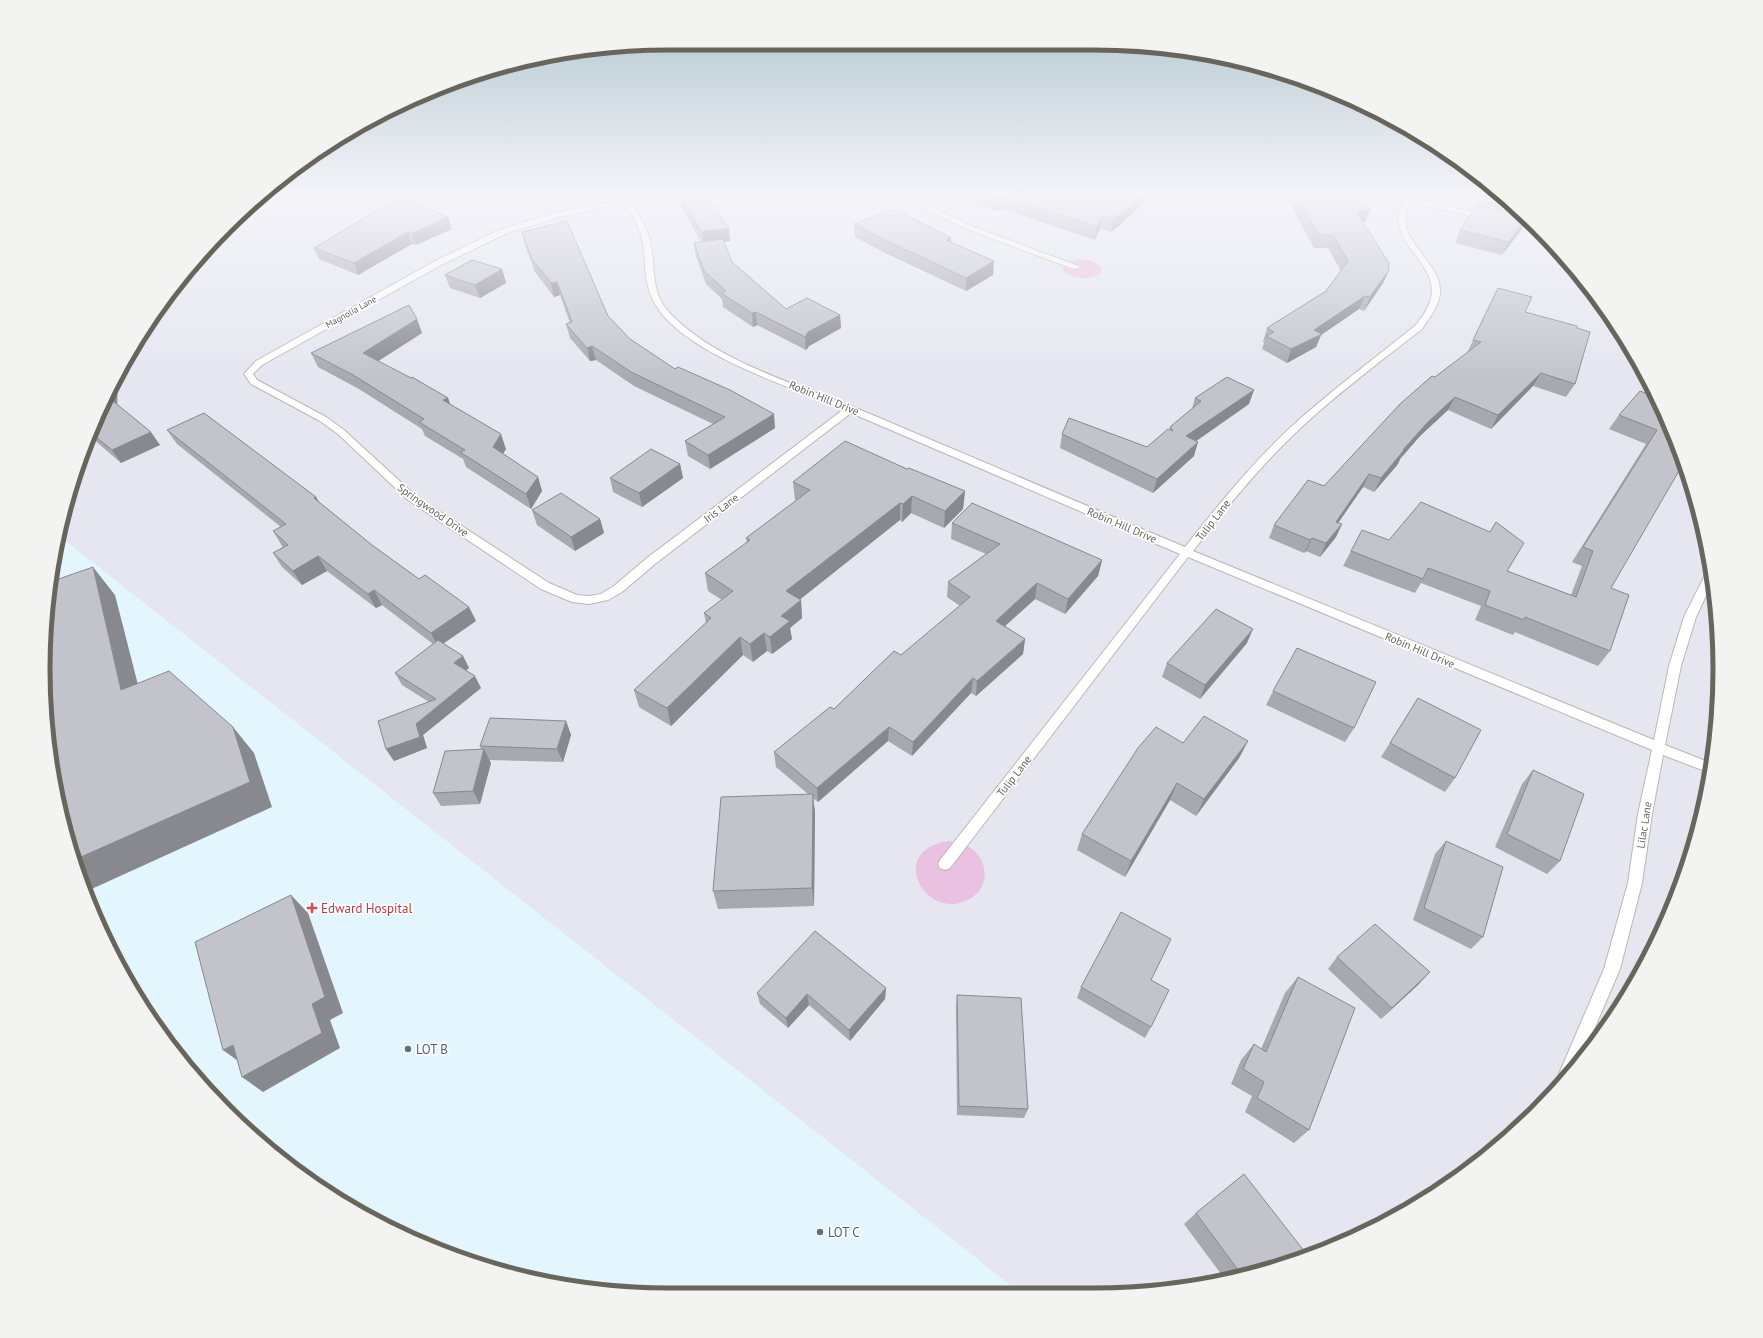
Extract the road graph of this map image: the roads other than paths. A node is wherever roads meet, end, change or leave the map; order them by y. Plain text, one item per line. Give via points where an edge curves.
1 (453, 255) edge
2 (648, 255) edge
3 (1047, 255) edge
4 (1419, 255) edge
5 (1077, 267) dead end
6 (248, 374) joint
7 (850, 409) junction
8 (1187, 553) junction
9 (1707, 582) edge
10 (590, 600) joint
11 (1658, 747) junction
12 (1705, 766) edge
13 (945, 864) dead end
14 (1573, 1061) edge

1 - 6 street, Magnolia Lane via 259,363
2 - 7 street, Robin Hill Drive via 655,299 675,322 702,343 740,364
3 - 5 street
4 - 8 street, Tulip Lane via 1434,277 1437,288 1435,302 1419,327 1332,395 1273,450 1224,504
6 - 10 street, Springwood Drive via 254,382 323,419 341,432 412,498 545,586 576,599
7 - 8 street, Robin Hill Drive
7 - 10 street, Iris Lane via 618,589 604,597
8 - 11 street, Robin Hill Drive
8 - 13 street, Tulip Lane
9 - 11 street, Lilac Lane via 1690,618 1675,666
11 - 12 street, Robin Hill Drive
11 - 14 street, Lilac Lane via 1635,884 1612,969

